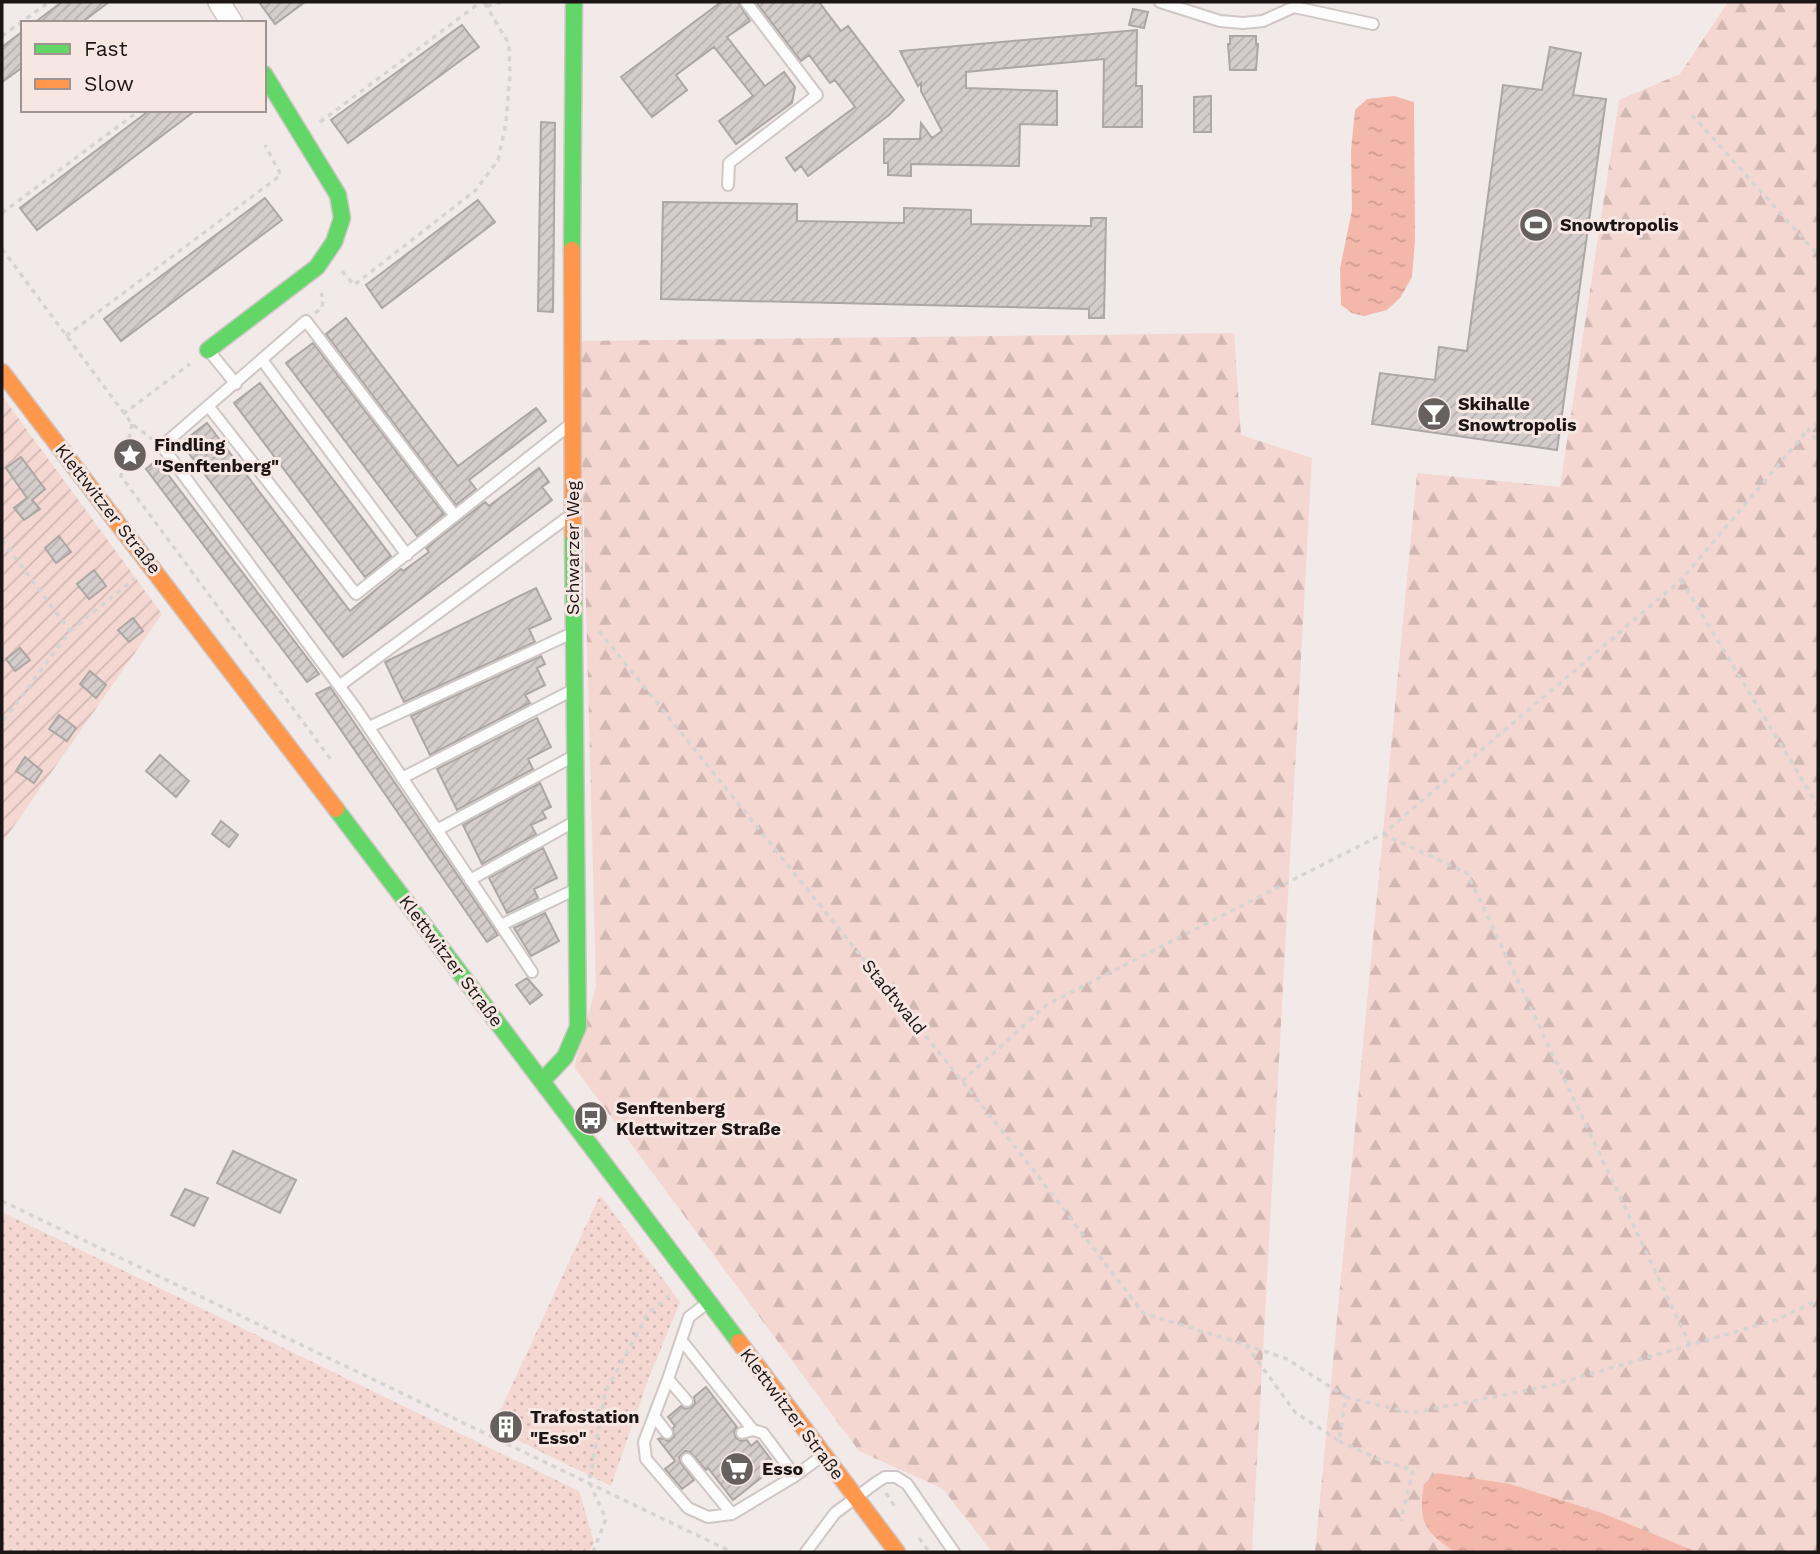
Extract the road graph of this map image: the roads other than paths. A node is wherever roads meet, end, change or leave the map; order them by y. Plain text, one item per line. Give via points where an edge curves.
1 (219, 2) edge
2 (574, 2) edge
3 (746, 2) edge
4 (1160, 2) edge
5 (1292, 4) edge
6 (231, 21) edge
7 (1373, 24) dead end
8 (266, 77) edge
9 (728, 185) dead end
10 (208, 350) joint
11 (261, 360) junction
12 (2, 372) edge
13 (236, 384) junction
14 (209, 407) junction
15 (572, 423) junction
16 (573, 514) junction
17 (455, 516) junction
18 (407, 555) junction
19 (574, 632) junction
20 (340, 686) junction
21 (574, 690) junction
22 (369, 727) junction
23 (575, 755) junction
24 (402, 778) junction
25 (576, 820) junction
26 (438, 830) junction
27 (470, 880) junction
28 (576, 889) junction
29 (501, 925) junction
30 (532, 972) dead end
31 (542, 1080) junction
32 (709, 1302) junction
33 (682, 1341) junction
34 (668, 1379) junction
35 (687, 1401) dead end
36 (654, 1416) junction
37 (667, 1433) dead end
38 (823, 1455) junction
39 (687, 1459) dead end
40 (795, 1476) junction
41 (855, 1497) junction
42 (732, 1514) junction
43 (806, 1552) edge
44 (897, 1552) edge
45 (954, 1552) edge

1 - 6 street
2 - 15 main road, Schwarzer Weg
3 - 9 lane via 817,94 729,163
4 - 5 lane via 1220,21 1243,23 1262,21
5 - 7 lane
8 - 10 main road via 338,195 342,218 334,242 317,267
10 - 13 lane
11 - 13 lane
11 - 17 lane via 306,321
11 - 18 lane
12 - 31 main road, Klettwitzer Straße
13 - 14 lane
14 - 18 lane via 356,594
14 - 20 lane via 162,446
15 - 16 main road, Schwarzer Weg
15 - 17 lane
16 - 19 main road, Schwarzer Weg
16 - 20 lane
17 - 18 lane
19 - 21 main road, Schwarzer Weg
19 - 22 lane
20 - 22 lane
21 - 23 main road, Schwarzer Weg
21 - 24 lane
22 - 24 lane
23 - 25 main road, Schwarzer Weg
23 - 26 lane
24 - 26 lane
25 - 27 lane
25 - 28 main road, Schwarzer Weg
26 - 27 lane
27 - 29 lane
28 - 29 lane
28 - 31 main road, Schwarzer Weg via 578,1027 558,1069
29 - 30 lane
31 - 32 main road, Klettwitzer Straße
32 - 33 lane via 689,1317
32 - 38 main road, Klettwitzer Straße
33 - 34 lane
33 - 40 lane via 748,1431 763,1433
34 - 35 lane
34 - 36 lane
36 - 37 lane
36 - 42 lane via 644,1442 646,1459 688,1508 708,1517
38 - 40 lane
38 - 41 main road, Klettwitzer Straße
39 - 42 lane
40 - 42 lane
41 - 43 lane via 835,1513
41 - 44 main road, Klettwitzer Straße
41 - 45 lane via 885,1477 896,1477 907,1484

